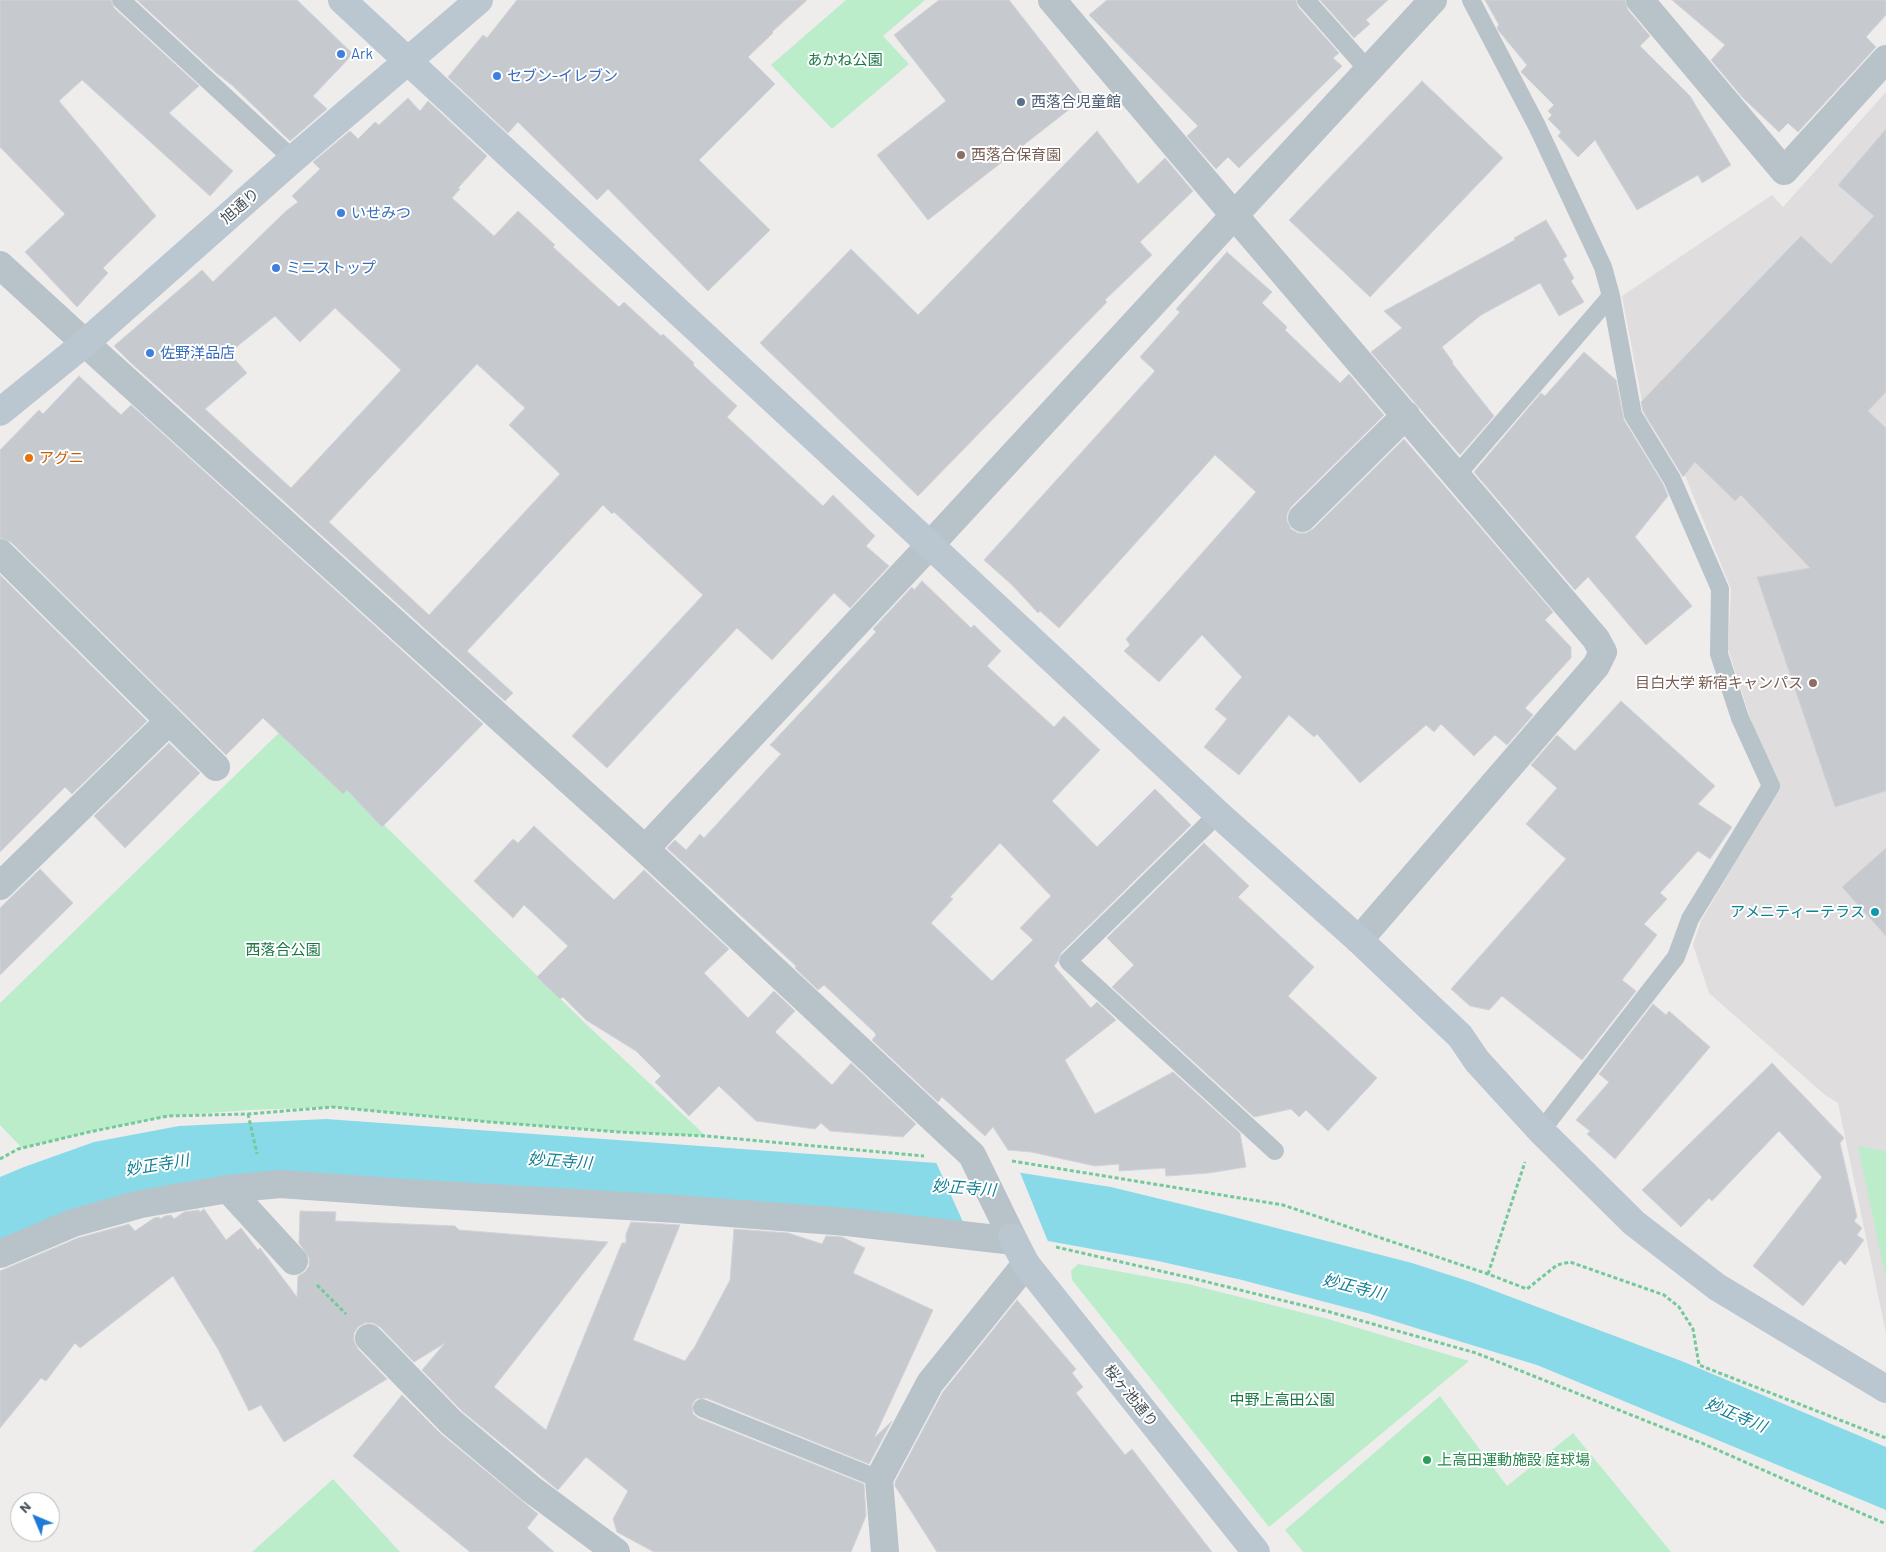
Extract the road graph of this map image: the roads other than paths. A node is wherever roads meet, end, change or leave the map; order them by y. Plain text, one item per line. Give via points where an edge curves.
1 (121, 0) edge
2 (342, 0) edge
3 (479, 0) edge
4 (1052, 0) edge
5 (1306, 0) edge
6 (1433, 0) edge
7 (1471, 0) edge
8 (1640, 0) edge
9 (1886, 59) edge
10 (407, 61) junction
11 (1369, 70) junction
12 (293, 159) junction
13 (1234, 215) junction
14 (0, 265) edge
15 (1611, 296) junction
16 (85, 343) junction
17 (0, 412) edge
18 (1406, 415) junction
19 (1456, 476) junction
20 (1302, 518) dead end
21 (930, 545) junction
22 (0, 553) edge
23 (169, 721) junction
24 (216, 767) dead end
25 (1218, 814) junction
26 (645, 849) junction
27 (0, 886) edge
28 (1359, 940) junction
29 (1541, 1130) junction
30 (1275, 1152) dead end
31 (228, 1188) junction
32 (1017, 1247) junction
33 (0, 1254) edge
34 (294, 1261) road end
35 (369, 1338) road end
36 (1886, 1390) edge
37 (702, 1408) dead end
38 (878, 1479) junction
39 (616, 1552) edge
40 (885, 1552) edge
41 (1256, 1552) edge

1 - 12 lane
2 - 10 street
3 - 10 street, 旭通り
4 - 13 street
5 - 11 lane
6 - 11 street
7 - 15 lane via 1537,126 1603,267
8 - 9 street via 1784,171
10 - 12 street, 旭通り
10 - 21 street
11 - 13 street
12 - 16 street, 旭通り
13 - 18 street
13 - 21 street
14 - 16 street
15 - 19 lane
15 - 29 lane via 1633,415 1672,479 1720,589 1719,654 1740,718 1772,786 1690,920 1676,957
16 - 17 street, 旭通り
16 - 26 street
18 - 19 street
18 - 20 street
19 - 28 street via 1603,652 1596,666
21 - 25 street
21 - 26 street
22 - 23 street
23 - 24 street
23 - 27 street
25 - 28 street
25 - 30 lane via 1068,960
26 - 32 street via 975,1161
28 - 29 street via 1460,1036 1477,1061
29 - 36 street via 1634,1223 1717,1287
31 - 32 street via 280,1184 677,1209 847,1222
31 - 33 street via 141,1204 73,1223
31 - 34 street
32 - 38 street via 930,1382
32 - 41 street, 桜ヶ池通り
35 - 39 street via 451,1422
37 - 38 lane
38 - 40 street

